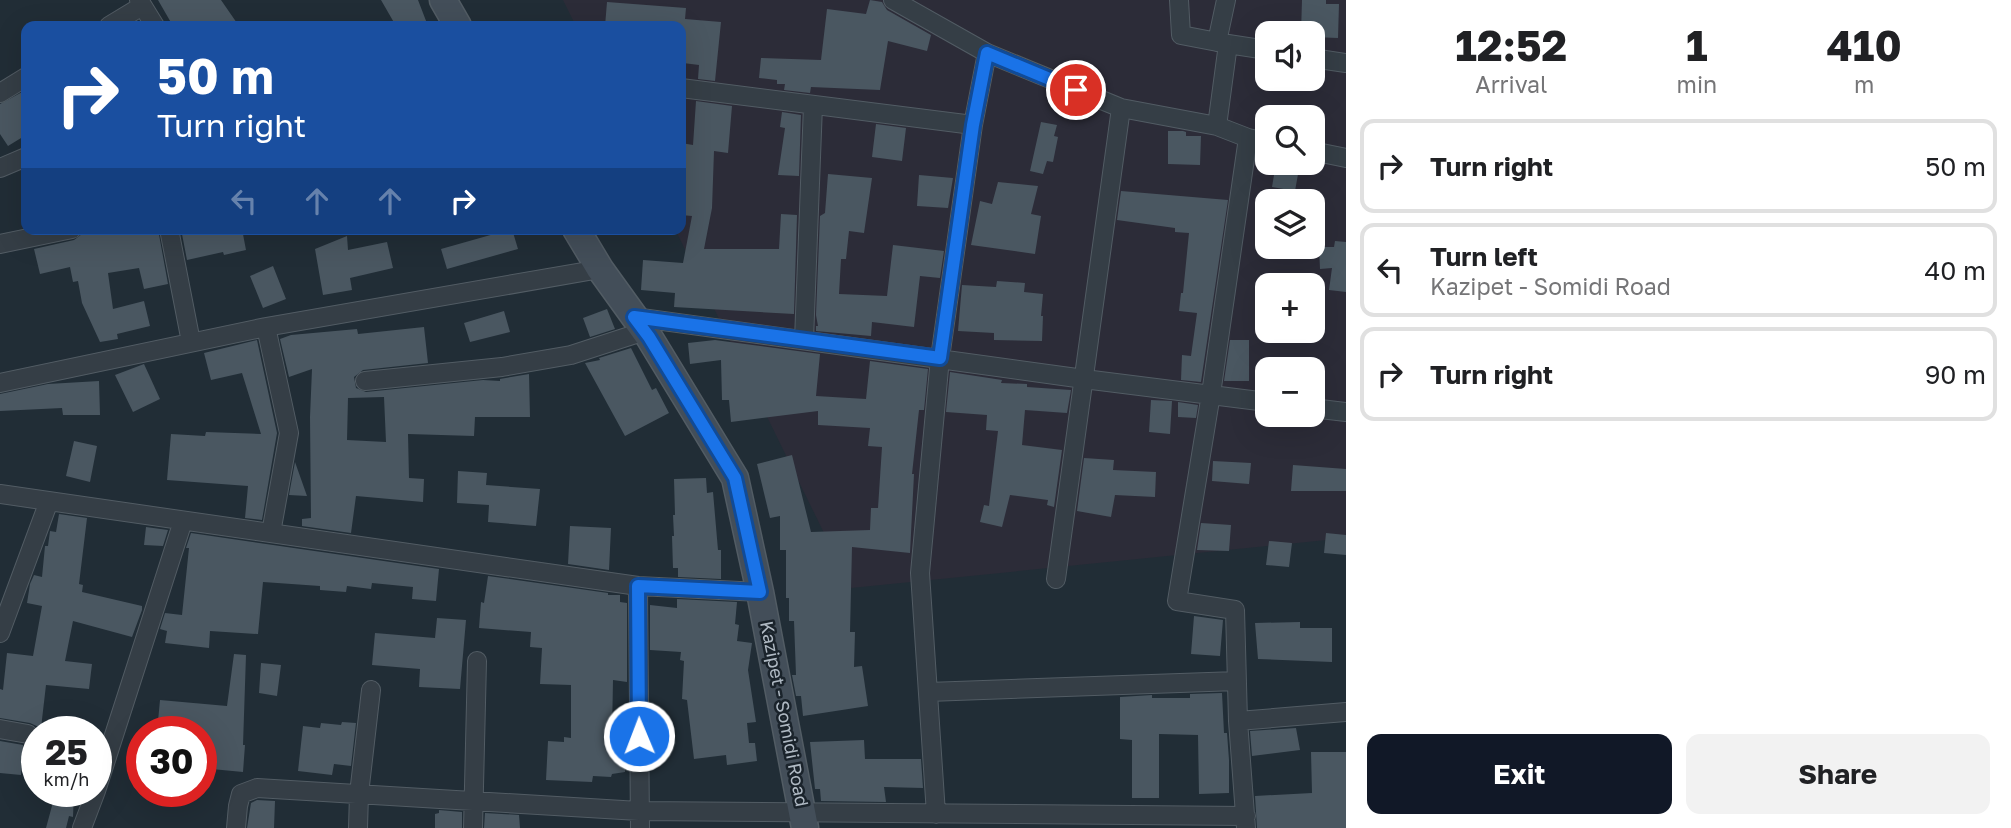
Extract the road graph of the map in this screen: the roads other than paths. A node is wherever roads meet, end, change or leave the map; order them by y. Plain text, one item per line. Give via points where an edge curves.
1 (443, 0) edge
2 (893, 0) edge
3 (1179, 0) edge
4 (1226, 0) edge
5 (141, 3) edge
6 (116, 21) edge
7 (152, 21) edge
8 (455, 21) edge
9 (1223, 43) junction
10 (1255, 48) edge
11 (987, 53) junction
12 (1325, 60) edge
13 (1346, 63) edge
14 (21, 80) edge
15 (686, 89) edge
16 (0, 93) edge
17 (813, 105) junction
18 (1121, 108) junction
19 (973, 125) junction
20 (1217, 126) junction
21 (1248, 138) junction
22 (1255, 139) edge
23 (1325, 154) edge
24 (1346, 158) edge
25 (21, 159) edge
26 (0, 168) edge
27 (43, 235) edge
28 (170, 235) edge
29 (580, 235) edge
30 (0, 244) edge
31 (600, 269) junction
32 (640, 324) junction
33 (266, 327) junction
34 (804, 340) junction
35 (191, 342) junction
36 (940, 358) junction
37 (1084, 379) junction
38 (365, 381) dead end
39 (0, 383) edge
40 (1211, 394) junction
41 (1255, 400) edge
42 (1325, 410) edge
43 (1346, 412) edge
44 (0, 494) edge
45 (49, 501) junction
46 (183, 521) junction
47 (271, 533) junction
48 (1056, 579) dead end
49 (638, 586) junction
50 (760, 592) junction
51 (0, 633) edge
52 (477, 662) dead end
53 (1237, 681) junction
54 (371, 690) dead end
55 (928, 692) junction
56 (1346, 712) edge
57 (1238, 721) junction
58 (0, 729) edge
59 (21, 733) edge
60 (112, 741) edge
61 (359, 794) junction
62 (472, 800) junction
63 (90, 807) edge
64 (936, 814) junction
65 (640, 819) edge
66 (804, 821) edge
67 (1246, 822) edge
68 (82, 828) edge
69 (236, 828) edge
70 (358, 828) edge
71 (473, 828) edge

1 - 8 street
2 - 11 street
3 - 9 street via 1181,35
4 - 9 street
5 - 6 street
5 - 7 street
9 - 10 street
9 - 20 street
11 - 18 street
11 - 19 street
12 - 13 street
14 - 16 street
15 - 17 street
17 - 19 street
17 - 34 street
18 - 20 street
18 - 37 street
19 - 36 street
20 - 21 street
21 - 22 street
21 - 40 street
23 - 24 street
25 - 26 street
27 - 30 street
28 - 35 street
29 - 31 street, Kazipet - Somidi Road
31 - 32 street, Kazipet - Somidi Road
31 - 33 street
32 - 34 street
32 - 38 street via 571,355
32 - 50 street, Kazipet - Somidi Road via 735,478
33 - 35 street
33 - 47 street via 289,433
34 - 36 street
35 - 39 street
36 - 37 street
36 - 55 street via 920,573
37 - 40 street
37 - 48 street
40 - 41 street
40 - 53 street via 1177,601 1236,610
42 - 43 street
44 - 45 street
45 - 46 street
45 - 51 street
46 - 47 street
46 - 60 street
47 - 49 street
49 - 50 street
49 - 65 street
50 - 66 street, Kazipet - Somidi Road
52 - 62 street
53 - 55 street
53 - 57 street
54 - 61 street
55 - 64 street
56 - 57 street
57 - 67 street
58 - 59 street
61 - 62 street
61 - 69 street via 257,788 241,794
61 - 70 street
62 - 65 street
62 - 71 street
63 - 68 street
64 - 66 street
64 - 67 street
65 - 66 street

